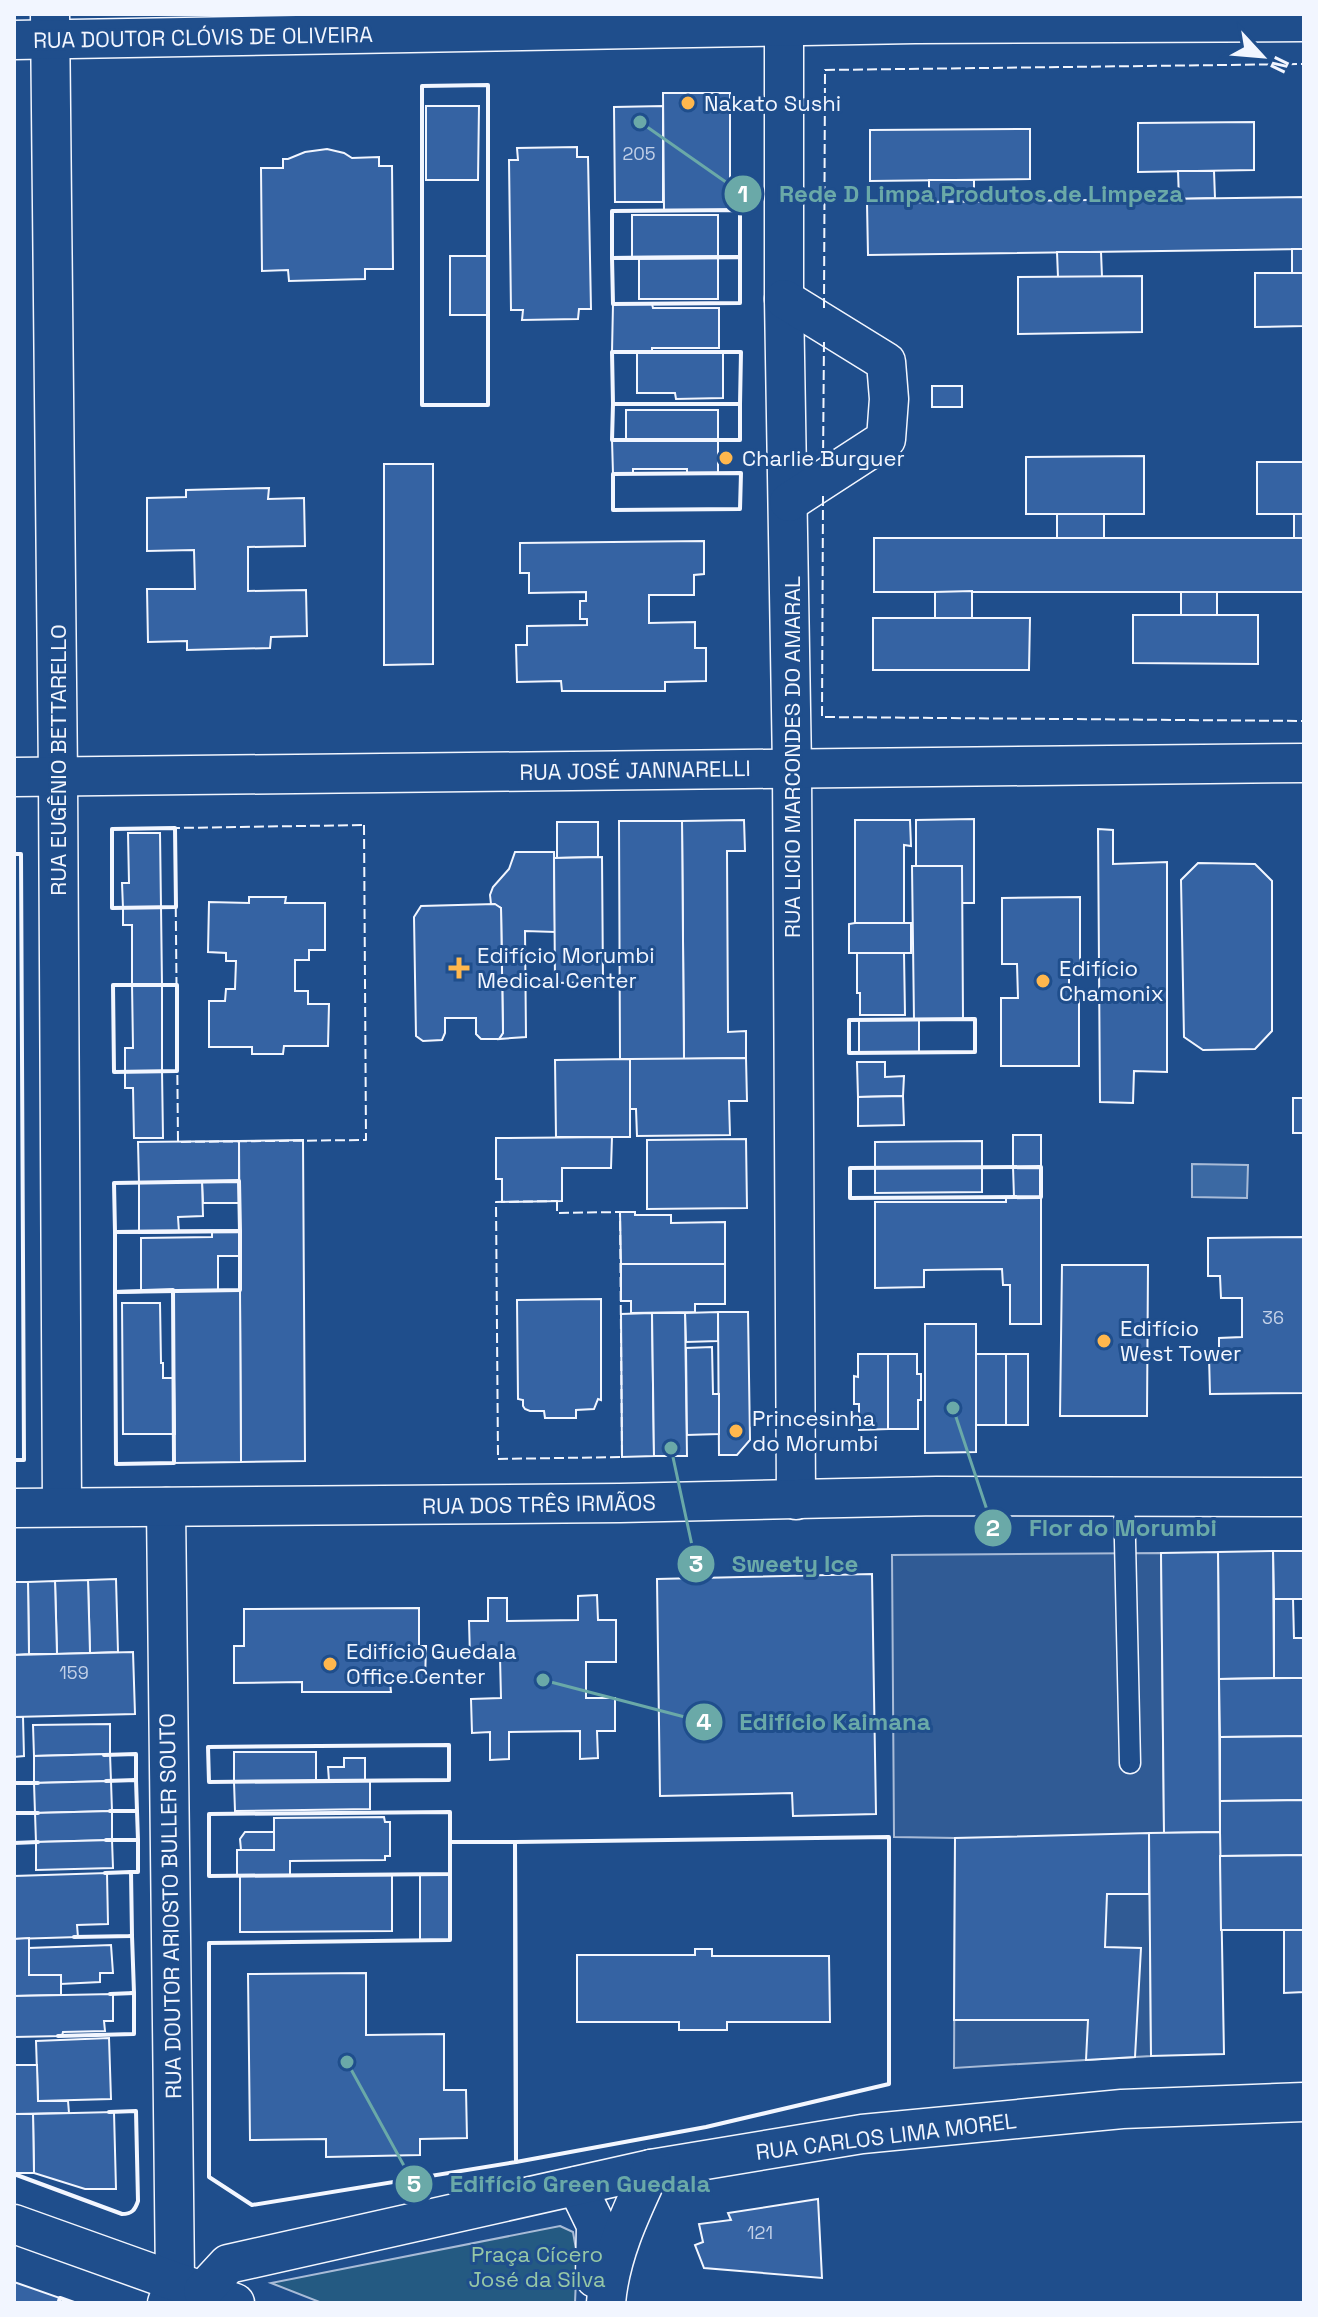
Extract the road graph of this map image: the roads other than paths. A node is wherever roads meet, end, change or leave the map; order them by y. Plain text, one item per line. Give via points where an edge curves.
1 (1182, 18) edge
2 (784, 20) edge
3 (1304, 22) edge
4 (38, 32) edge
5 (784, 299) junction
6 (789, 502) junction
7 (1304, 763) edge
8 (792, 768) junction
9 (14, 777) edge
10 (58, 777) junction
11 (1124, 1497) junction
12 (1304, 1497) edge
13 (796, 1500) junction
14 (62, 1507) junction
15 (166, 1507) junction
16 (14, 1508) edge
17 (1130, 1763) dead end
18 (1304, 2102) edge
19 (651, 2169) junction
20 (577, 2186) junction
21 (14, 2224) edge
22 (195, 2295) edge
23 (594, 2303) edge
24 (606, 2303) edge

1 - 2 street, RUA DOUTOR CLÓVIS DE OLIVEIRA
1 - 3 street, RUA DOUTOR CLÓVIS DE OLIVEIRA
2 - 4 street, RUA DOUTOR CLÓVIS DE OLIVEIRA
2 - 5 street, RUA LICIO MARCONDES DO AMARAL
4 - 10 street, RUA EUGÊNIO BETTARELLO
5 - 6 street, RUA LICIO MARCONDES DO AMARAL
5 - 6 street via 886,362 889,399 886,439
6 - 8 street, RUA LICIO MARCONDES DO AMARAL
7 - 8 street, RUA JOSÉ JANNARELLI
8 - 10 street, RUA JOSÉ JANNARELLI
8 - 13 street, RUA LICIO MARCONDES DO AMARAL
9 - 10 street, RUA JOSÉ JANNARELLI
10 - 14 street, RUA EUGÊNIO BETTARELLO
11 - 12 street, RUA DOS TRÊS IRMÃOS
11 - 13 street, RUA DOS TRÊS IRMÃOS
11 - 17 lane
13 - 15 street, RUA DOS TRÊS IRMÃOS
14 - 15 street, RUA DOS TRÊS IRMÃOS
14 - 16 street, RUA DOS TRÊS IRMÃOS
15 - 22 street, RUA DOUTOR ARIOSTO BULLER SOUTO
18 - 19 street, RUA CARLOS LIMA MOREL via 1122,2109 862,2134
19 - 20 street, RUA CARLOS LIMA MOREL
19 - 24 street via 617,2247
20 - 22 street, RUA CARLOS LIMA MOREL via 228,2264
20 - 23 street via 596,2225
21 - 22 street

